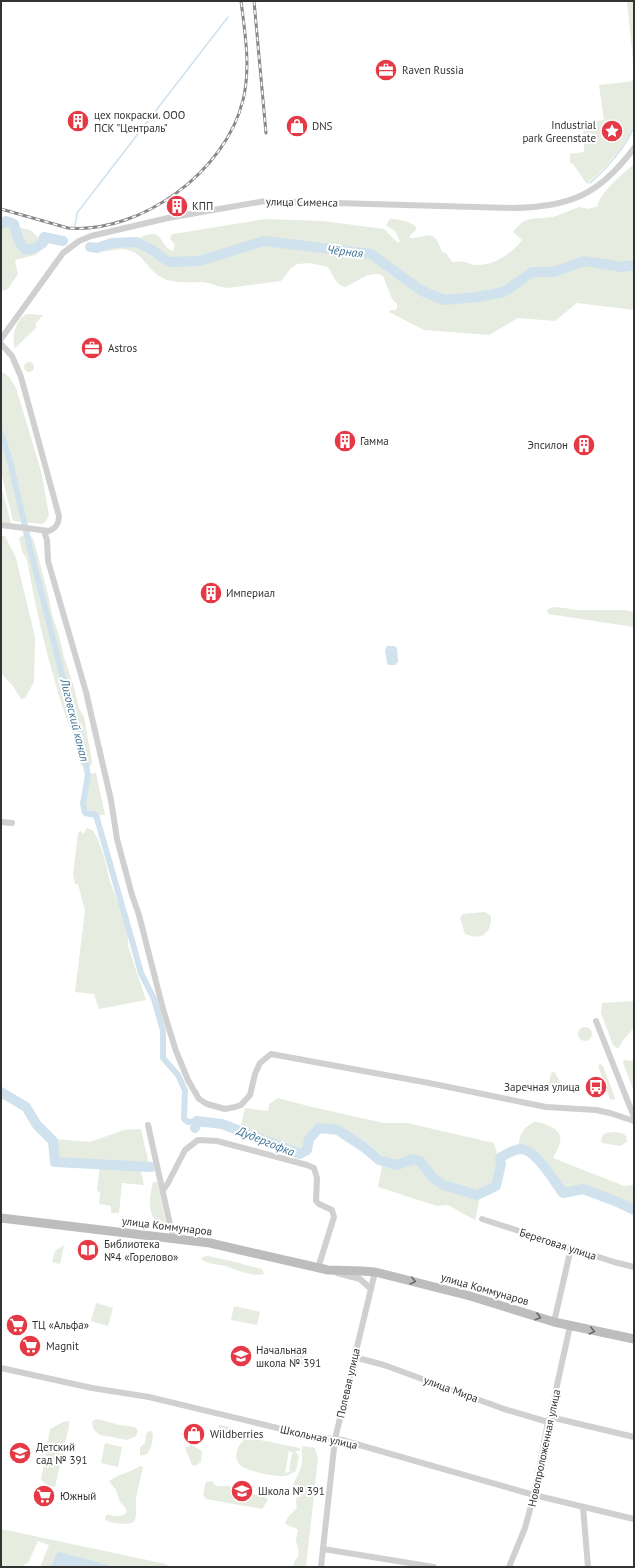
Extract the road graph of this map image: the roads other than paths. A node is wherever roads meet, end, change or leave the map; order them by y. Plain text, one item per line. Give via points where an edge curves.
1 (634, 148) edge
2 (1, 339) edge
3 (1, 344) edge
4 (1, 525) edge
5 (44, 532) junction
6 (1, 822) edge
7 (12, 823) dead end
8 (596, 1021) dead end
9 (634, 1117) edge
10 (634, 1121) edge
11 (148, 1125) dead end
12 (162, 1190) junction
13 (1, 1218) edge
14 (482, 1219) dead end
15 (173, 1238) junction
16 (571, 1248) junction
17 (634, 1267) edge
18 (318, 1268) junction
19 (328, 1270) junction
20 (375, 1272) junction
21 (371, 1289) junction
22 (554, 1322) junction
23 (570, 1326) junction
24 (634, 1339) edge
25 (354, 1357) junction
26 (1, 1368) edge
27 (549, 1420) junction
28 (634, 1437) edge
29 (335, 1439) junction
30 (534, 1495) junction
31 (583, 1507) junction
32 (634, 1519) edge
33 (323, 1549) junction
34 (321, 1567) edge
35 (434, 1567) edge
36 (509, 1567) edge
37 (588, 1567) edge

1 - 2 street, улица Сименса via 624,162 598,186 557,205 513,208 265,201 167,218 91,236 63,253
3 - 5 street via 12,356 21,377 59,512 59,520 55,527
4 - 5 street
5 - 10 street via 48,561 86,692 117,839 163,1009 176,1051 199,1099 225,1109 241,1105 250,1095 260,1063 271,1054 546,1107 596,1110
6 - 7 street
8 - 9 street
11 - 12 street
12 - 15 street
12 - 18 street via 185,1150 198,1140 216,1141 314,1168 316,1201 332,1210 334,1217
13 - 15 street, улица Коммунаров
14 - 16 street, Береговая улица
15 - 18 street, улица Коммунаров via 210,1243
16 - 17 street, Береговая улица
16 - 22 street
18 - 19 street, улица Коммунаров
19 - 20 street, улица Коммунаров
19 - 21 street, улица Коммунаров via 360,1279
20 - 21 street, Полевая улица
20 -> 22 street, улица Коммунаров via 470,1296
21 - 25 street, Полевая улица
22 - 23 street, улица Коммунаров
23 -> 24 street, улица Коммунаров
23 - 27 street, Новопроложенная улица
25 - 27 street, улица Мира via 384,1365 504,1409
25 - 29 street, Полевая улица
26 - 29 street, Школьная улица via 92,1388 149,1397 315,1437
27 - 28 street, улица Мира
27 - 30 street, Новопроложенная улица
29 - 30 street, Школьная улица
29 - 33 street, Полевая улица
30 - 31 street, Школьная улица
30 - 36 street, Новопроложенная улица via 525,1528
31 - 32 street, Школьная улица
31 - 37 street
33 - 34 street, Полевая улица
33 - 35 street

